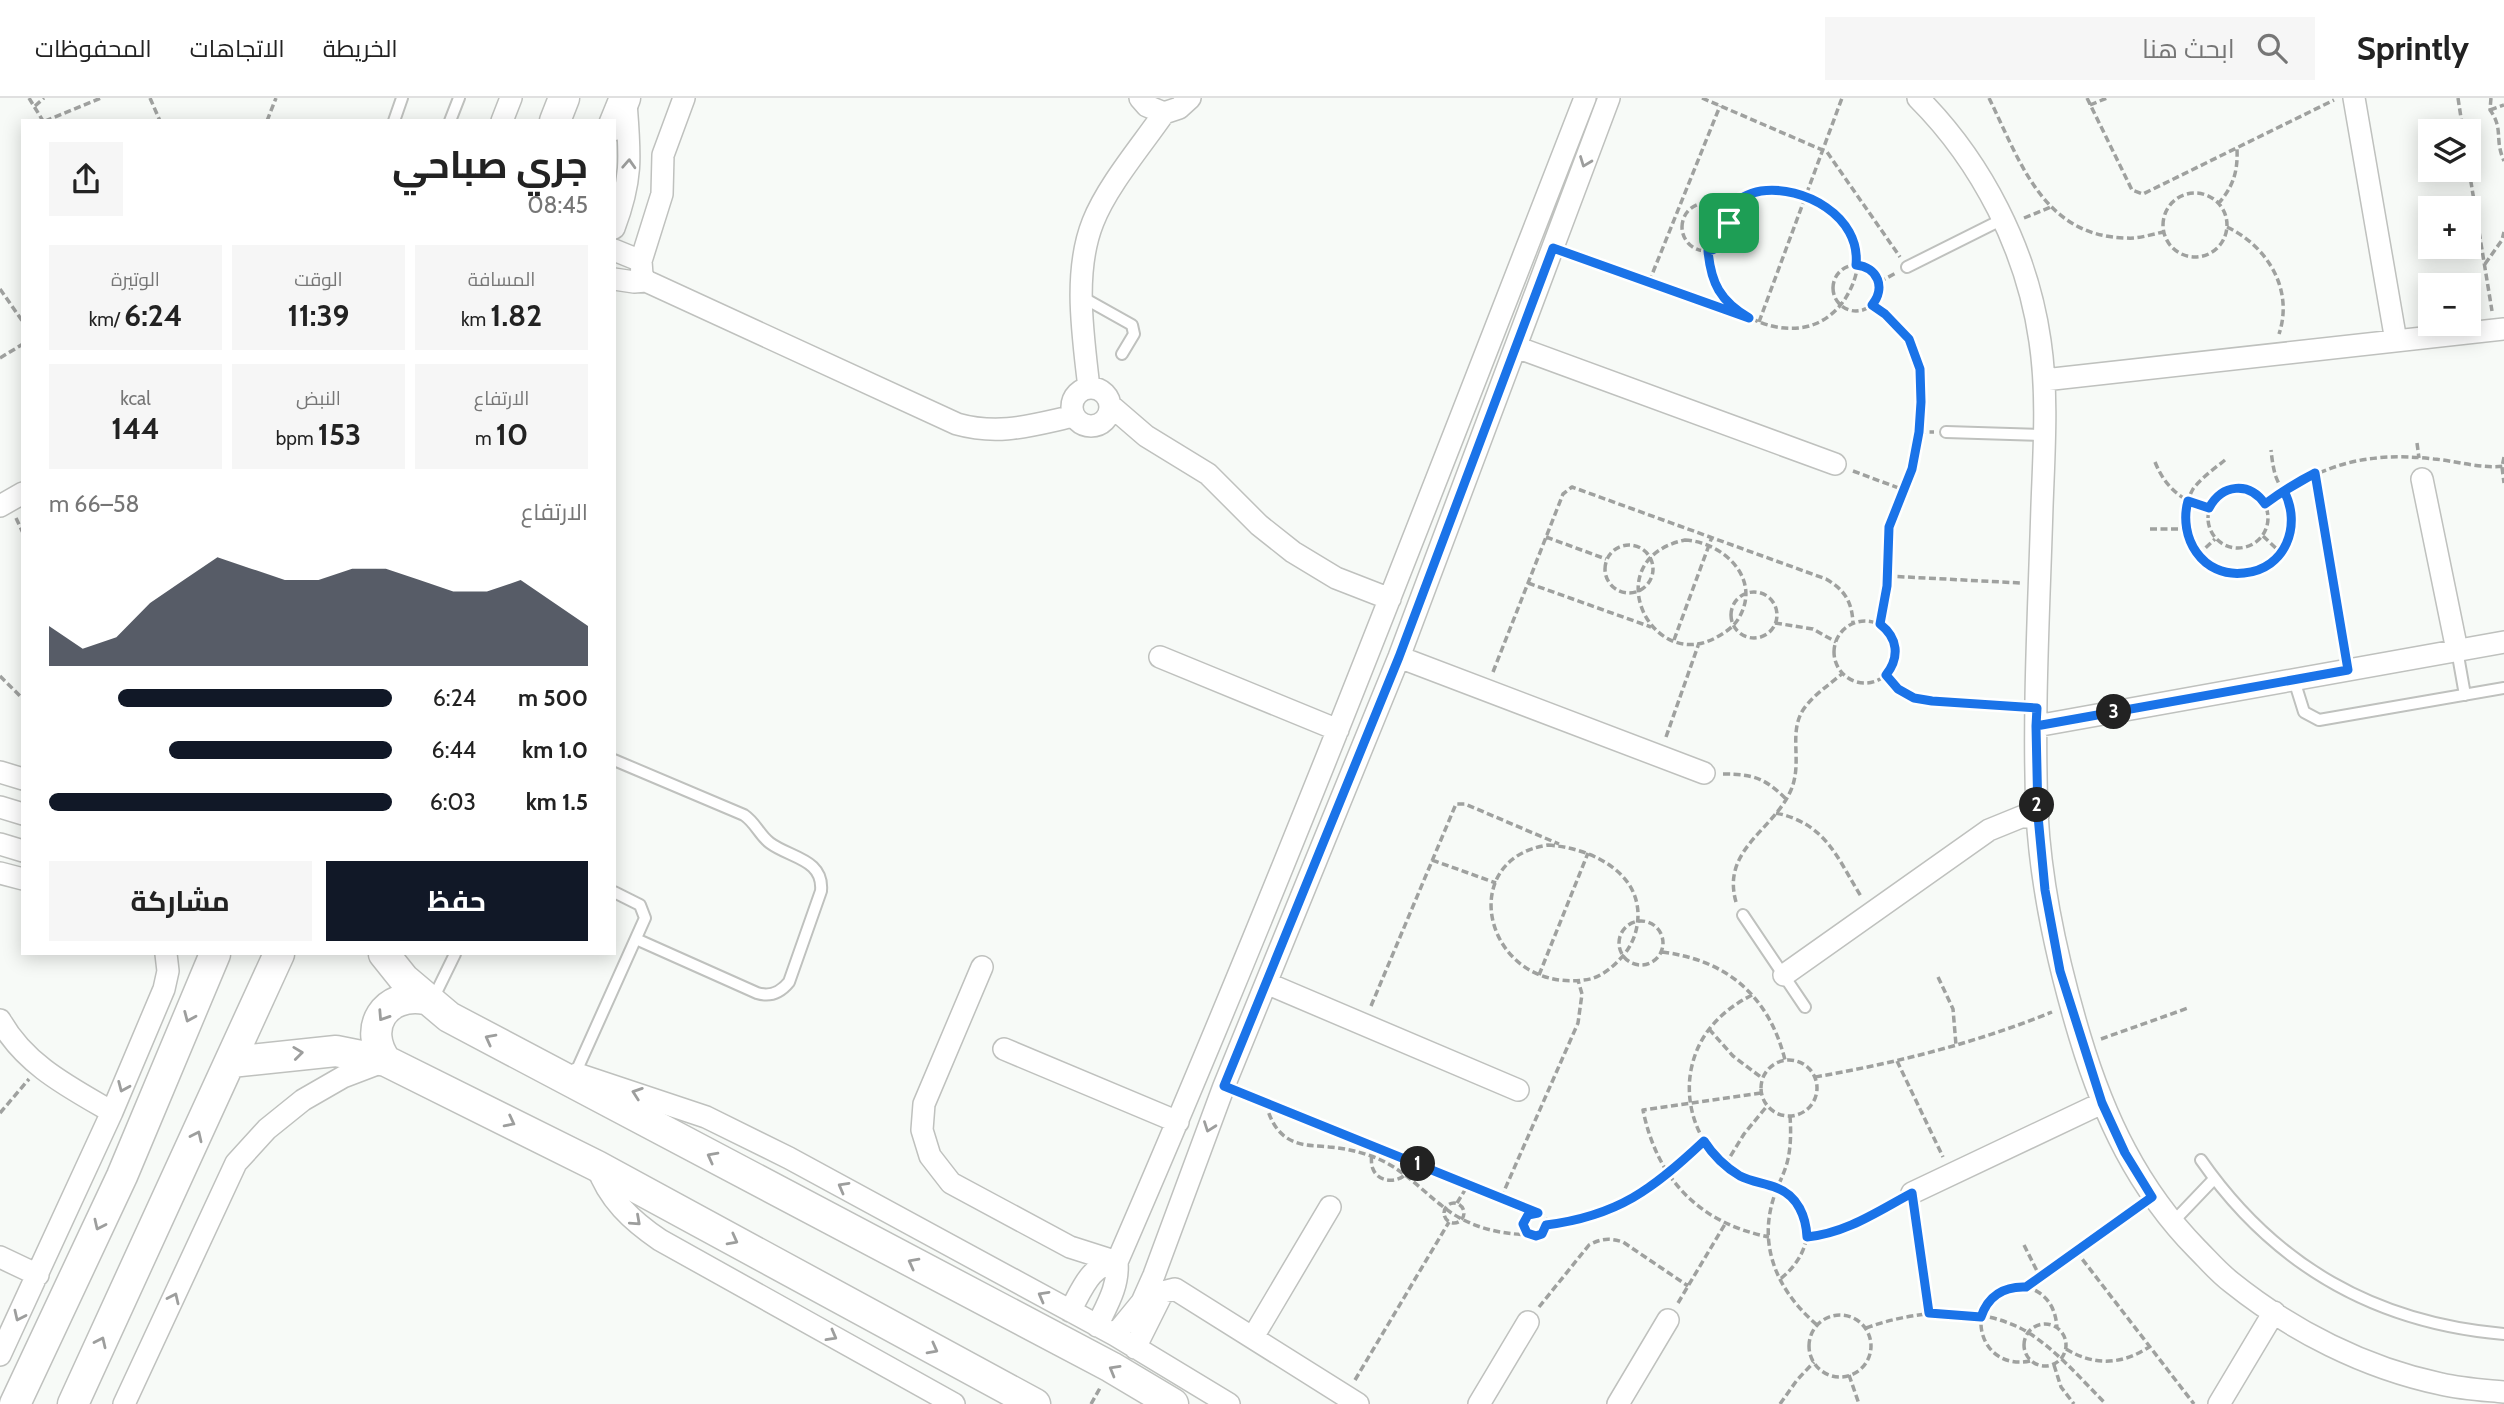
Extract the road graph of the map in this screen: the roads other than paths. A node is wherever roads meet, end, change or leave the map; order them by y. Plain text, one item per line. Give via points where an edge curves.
1 (402, 98) edge
2 (459, 98) edge
3 (511, 98) edge
4 (564, 98) edge
5 (625, 98) edge
6 (684, 98) edge
7 (1140, 98) edge
8 (1190, 98) edge
9 (1585, 98) edge
10 (1609, 98) edge
11 (1918, 98) edge
12 (2354, 98) edge
13 (1164, 113) junction
14 (395, 119) edge
15 (451, 119) edge
16 (503, 119) edge
17 (556, 119) edge
18 (616, 120) edge
19 (2004, 222) junction
20 (616, 223) edge
21 (616, 251) edge
22 (1907, 268) road end
23 (644, 271) junction
24 (616, 279) edge
25 (1083, 297) junction
26 (2500, 330) edge
27 (2396, 341) junction
28 (1516, 347) junction
29 (1122, 354) dead end
30 (2044, 380) junction
31 (1089, 388) junction
32 (1110, 405) junction
33 (1084, 421) junction
34 (1946, 432) dead end
35 (2044, 435) junction
36 (1146, 436) junction
37 (1835, 464) road end
38 (2422, 479) dead end
39 (21, 494) edge
40 (0, 506) edge
41 (1390, 599) junction
42 (2504, 642) edge
43 (2457, 650) junction
44 (1160, 657) dead end
45 (1399, 657) junction
46 (2294, 680) junction
47 (2504, 688) edge
48 (2465, 695) junction
49 (2036, 717) junction
50 (1338, 730) junction
51 (616, 761) edge
52 (0, 772) edge
53 (1704, 773) road end
54 (21, 777) edge
55 (0, 807) edge
56 (21, 813) edge
57 (2038, 816) junction
58 (0, 845) edge
59 (21, 851) edge
60 (0, 873) edge
61 (21, 878) edge
62 (616, 893) edge
63 (1743, 915) road end
64 (636, 939) junction
65 (166, 955) edge
66 (279, 955) edge
67 (385, 955) edge
68 (454, 955) edge
69 (207, 962) edge
70 (982, 967) dead end
71 (1784, 975) junction
72 (1266, 983) junction
73 (428, 1001) junction
74 (1805, 1007) dead end
75 (0, 1020) edge
76 (1004, 1049) dead end
77 (386, 1061) junction
78 (531, 1061) junction
79 (231, 1062) junction
80 (575, 1074) junction
81 (1518, 1090) dead end
82 (2102, 1103) junction
83 (112, 1112) junction
84 (1178, 1122) junction
85 (2201, 1160) dead end
86 (597, 1166) junction
87 (2214, 1179) junction
88 (1912, 1193) road end
89 (1330, 1207) dead end
90 (2172, 1223) junction
91 (0, 1256) edge
92 (1117, 1262) junction
93 (38, 1275) junction
94 (1070, 1311) junction
95 (2274, 1312) junction
96 (1668, 1320) road end
97 (1528, 1322) road end
98 (1106, 1331) junction
99 (2504, 1334) edge
100 (1253, 1337) junction
101 (1135, 1348) junction
102 (0, 1355) edge
103 (2504, 1392) edge
104 (1352, 1400) edge
105 (15, 1404) edge
106 (73, 1404) edge
107 (124, 1404) edge
108 (954, 1404) edge
109 (1035, 1404) edge
110 (1173, 1404) edge
111 (1229, 1404) edge
112 (1479, 1404) edge
113 (1618, 1404) edge
114 (2219, 1404) edge

1 - 14 lane
2 - 15 lane
3 - 16 street
4 - 17 main road
5 - 18 main road
20 -> 5 street via 629,177
6 - 23 street via 663,155 659,206
7 - 13 street via 1147,107
8 - 13 street
9 - 41 street
10 -> 28 street
11 - 19 street via 1972,164
12 - 27 street
13 - 25 street via 1093,221 1083,262
19 - 22 lane
19 - 30 street via 2026,278
21 - 23 street
23 - 24 street via 634,282
23 - 33 street via 957,424 1010,430
25 - 29 lane via 1132,325 1134,334
25 - 31 street
26 - 27 street
27 - 30 street
28 - 37 street
28 - 45 street
30 - 35 street
31 - 32 street via 1103,392
31 - 33 street via 1076,395 1072,409
32 - 33 street via 1106,419
32 - 36 street
33 - 36 street
34 - 35 lane
35 - 49 street
36 - 41 street via 1208,474 1276,539 1311,564
38 - 43 street
39 - 40 street
41 - 50 street
42 - 43 street
43 - 46 street
43 - 48 lane
44 - 50 street
45 - 53 street
45 - 72 street
46 - 48 lane via 2304,712 2319,720
46 - 49 street
47 - 48 lane
49 - 57 street
50 - 84 street
51 - 64 lane via 744,815 768,842 813,865 822,885 789,982 778,992 757,993
52 - 54 street
55 - 56 street
57 - 71 street via 2021,817 1989,830
57 - 82 street via 2060,971
58 - 59 street
60 - 61 street
62 - 64 lane via 644,911
63 - 71 lane
64 - 80 lane
65 -> 83 street via 164,989
66 - 79 main road
67 - 73 main road
68 - 73 lane
69 -> 105 main road via 122,1176
70 - 92 street via 923,1104 922,1130 930,1156 951,1183 1070,1247
71 - 74 lane
72 - 81 street
72 -> 98 street via 1149,1289 1137,1309
73 -> 77 main road via 404,998 380,1017 376,1035
78 -> 73 main road
75 - 83 street via 9,1037 39,1067
76 - 84 street
79 -> 77 main road via 335,1051
77 -> 86 main road
107 -> 77 street via 236,1163 267,1129 303,1100 343,1077
78 - 80 street
110 -> 78 main road
106 -> 79 main road
94 -> 80 street via 706,1117
82 - 88 street
82 - 90 street via 2125,1153
83 - 93 street
84 - 92 street
85 - 87 lane
86 -> 108 street via 610,1195 660,1240
86 -> 109 main road
87 - 90 lane
87 - 99 lane via 2255,1226 2330,1283 2417,1320
89 - 100 street
90 - 95 street via 2228,1280
91 - 93 street
92 - 94 street via 1099,1266 1092,1273
92 - 98 street
93 -> 102 street
94 - 98 street
95 - 103 street via 2326,1344 2383,1369 2443,1385
95 - 114 street
96 - 113 street
97 - 112 street
98 - 101 street
100 - 101 street via 1170,1289 1163,1292
100 - 104 street
101 - 111 street

